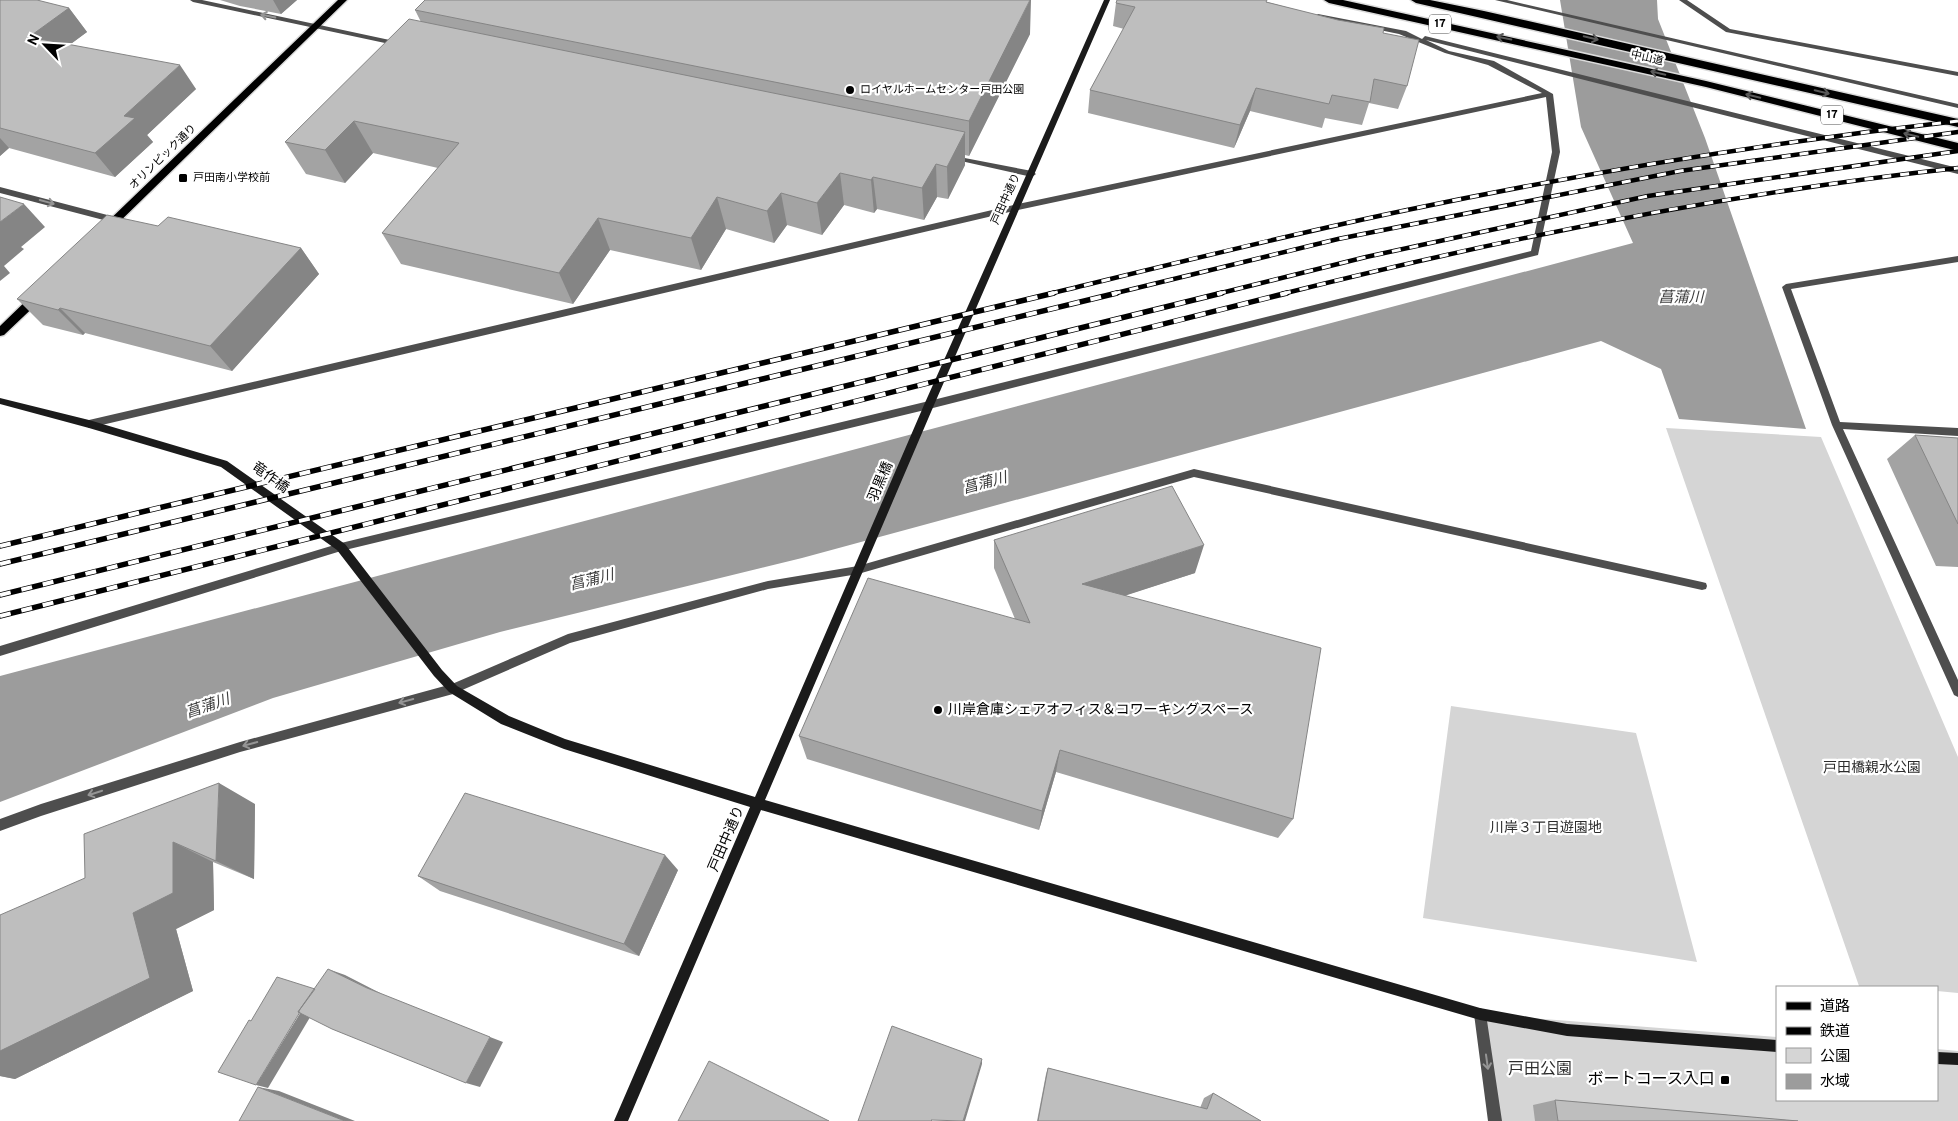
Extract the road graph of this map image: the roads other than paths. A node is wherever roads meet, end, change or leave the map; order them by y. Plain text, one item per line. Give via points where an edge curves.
1 (193, 0) edge
2 (343, 0) edge
3 (1107, 0) edge
4 (1329, 0) edge
5 (1416, 0) edge
6 (1498, 0) edge
7 (1682, 0) edge
8 (1314, 15) edge
9 (316, 27) junction
10 (1401, 32) junction
11 (403, 45) edge
12 (1958, 74) edge
13 (1550, 94) junction
14 (1958, 106) edge
15 (1958, 123) edge
16 (1958, 146) edge
17 (945, 156) edge
18 (1958, 171) edge
19 (1032, 174) junction
20 (0, 190) edge
21 (1018, 207) junction
22 (115, 220) junction
23 (101, 234) edge
24 (1958, 259) edge
25 (47, 286) edge
26 (0, 332) edge
27 (0, 401) edge
28 (929, 407) junction
29 (89, 424) junction
30 (1837, 425) junction
31 (1958, 432) edge
32 (344, 551) junction
33 (859, 569) junction
34 (1702, 586) dead end
35 (0, 651) edge
36 (454, 688) junction
37 (1958, 692) edge
38 (759, 804) junction
39 (0, 825) edge
40 (1480, 1014) junction
41 (1776, 1046) edge
42 (1938, 1058) edge
43 (1958, 1059) edge
44 (621, 1121) edge
45 (1495, 1121) edge

9 -> 1 street
2 - 9 main road, オリンピック通り
3 - 19 street, 戸田中通り
16 -> 4 highway, 中山道 / 17 via 1552,48
5 -> 15 highway, 中山道 / 17
6 - 14 street
7 - 12 street via 1728,31
8 - 10 street
9 - 11 street
9 - 22 main road, オリンピック通り
10 - 13 street via 1447,52 1491,63
10 - 18 street
13 - 21 street
13 - 28 street via 1556,152 1535,254
17 - 19 street
19 - 21 street, 戸田中通り
20 -> 22 street
21 - 28 street, 戸田中通り
21 - 29 street
22 - 23 main road, オリンピック通り
24 - 30 street via 1786,287
25 - 26 main road
27 - 29 street, 竜作橋
28 - 32 street
28 - 33 street, 羽黒橋
29 - 32 street, 竜作橋 via 224,464
30 - 31 street
30 - 37 street
32 - 35 street
32 - 36 street, 竜作橋 via 438,673
33 - 34 street via 1194,473
33 - 36 street via 768,585 568,639
33 - 38 street, 戸田中通り
36 - 38 street, 竜作橋 via 505,720 564,744
36 -> 39 street via 240,747
38 - 40 street, 竜作橋
38 - 44 street, 戸田中通り
40 - 41 street, 竜作橋 via 1567,1030
40 -> 45 street
42 - 43 street

